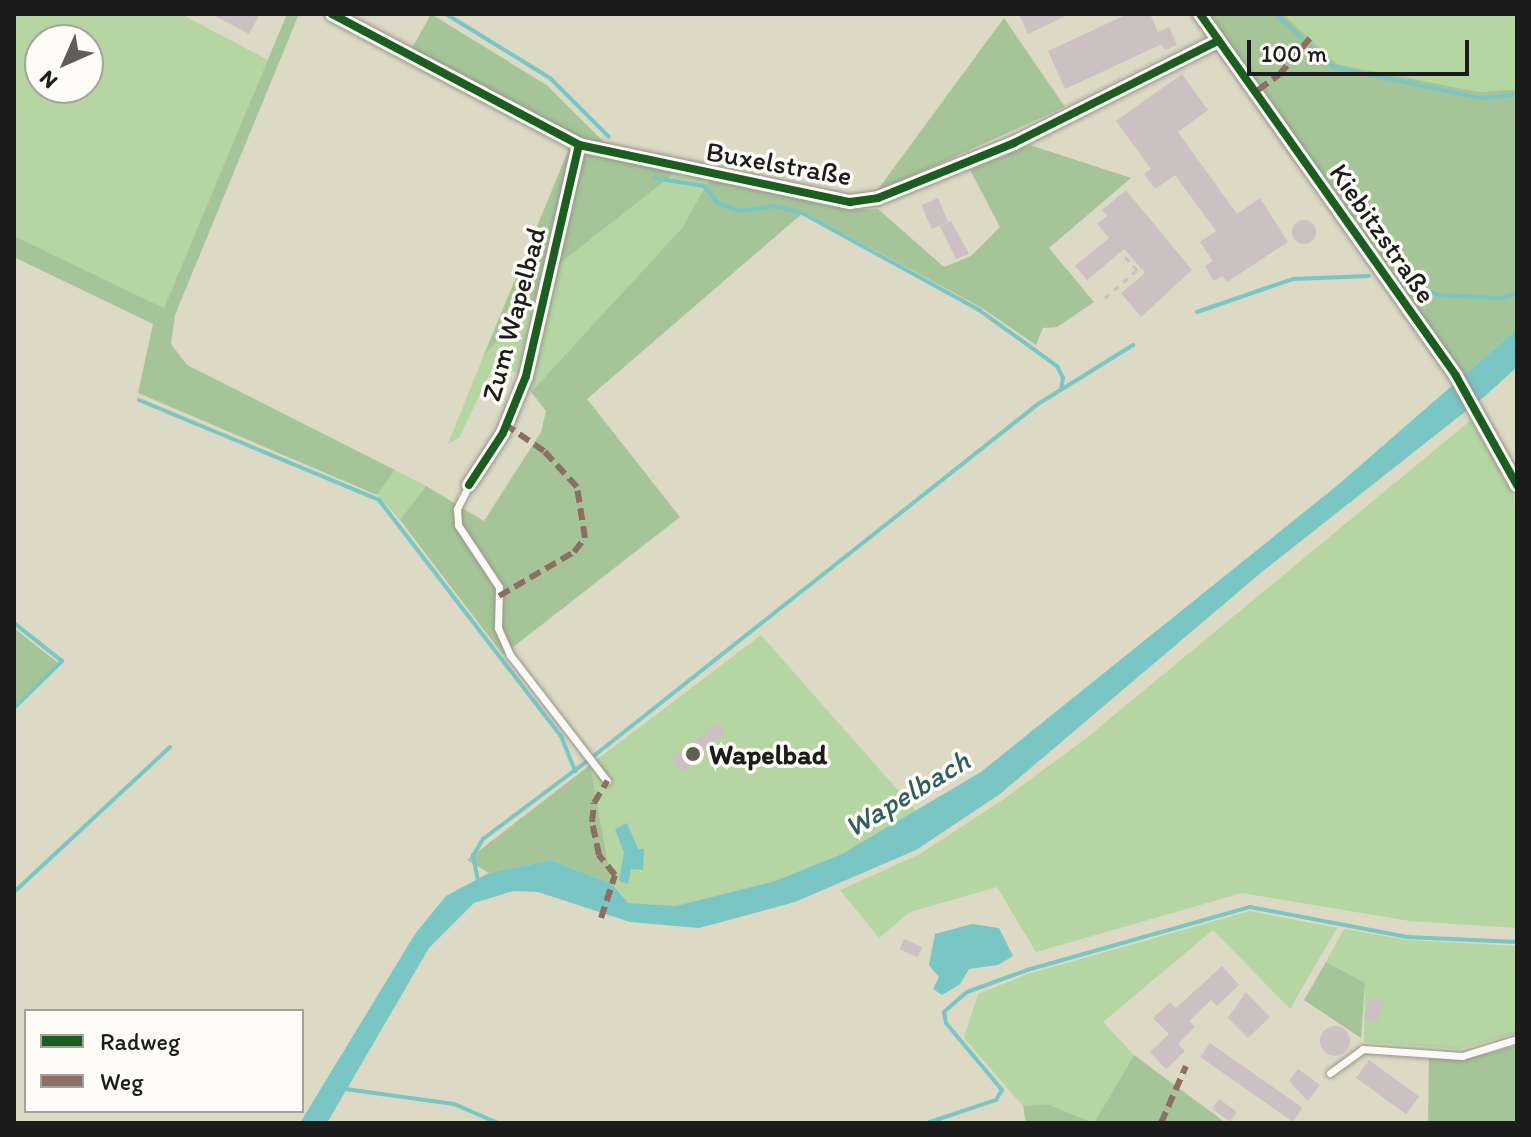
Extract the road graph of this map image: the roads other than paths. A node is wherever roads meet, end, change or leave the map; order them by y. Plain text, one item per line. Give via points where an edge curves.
1 (332, 14) edge
2 (1200, 14) edge
3 (1218, 41) junction
4 (579, 145) junction
5 (469, 485) joint
6 (1517, 485) edge
7 (607, 781) dead end
8 (1517, 1039) edge
9 (1330, 1073) dead end

1 - 4 street, Buxelstraße
2 - 3 street, Kiebitzstraße
3 - 4 street, Buxelstraße via 1014,143 878,198 822,198
3 - 6 street, Kiebitzstraße via 1247,74 1456,376
4 - 5 street, Zum Wapelbad via 526,376 503,433
5 - 7 lane via 457,509 458,525 499,587 498,628 510,655
8 - 9 lane via 1462,1056 1363,1049

